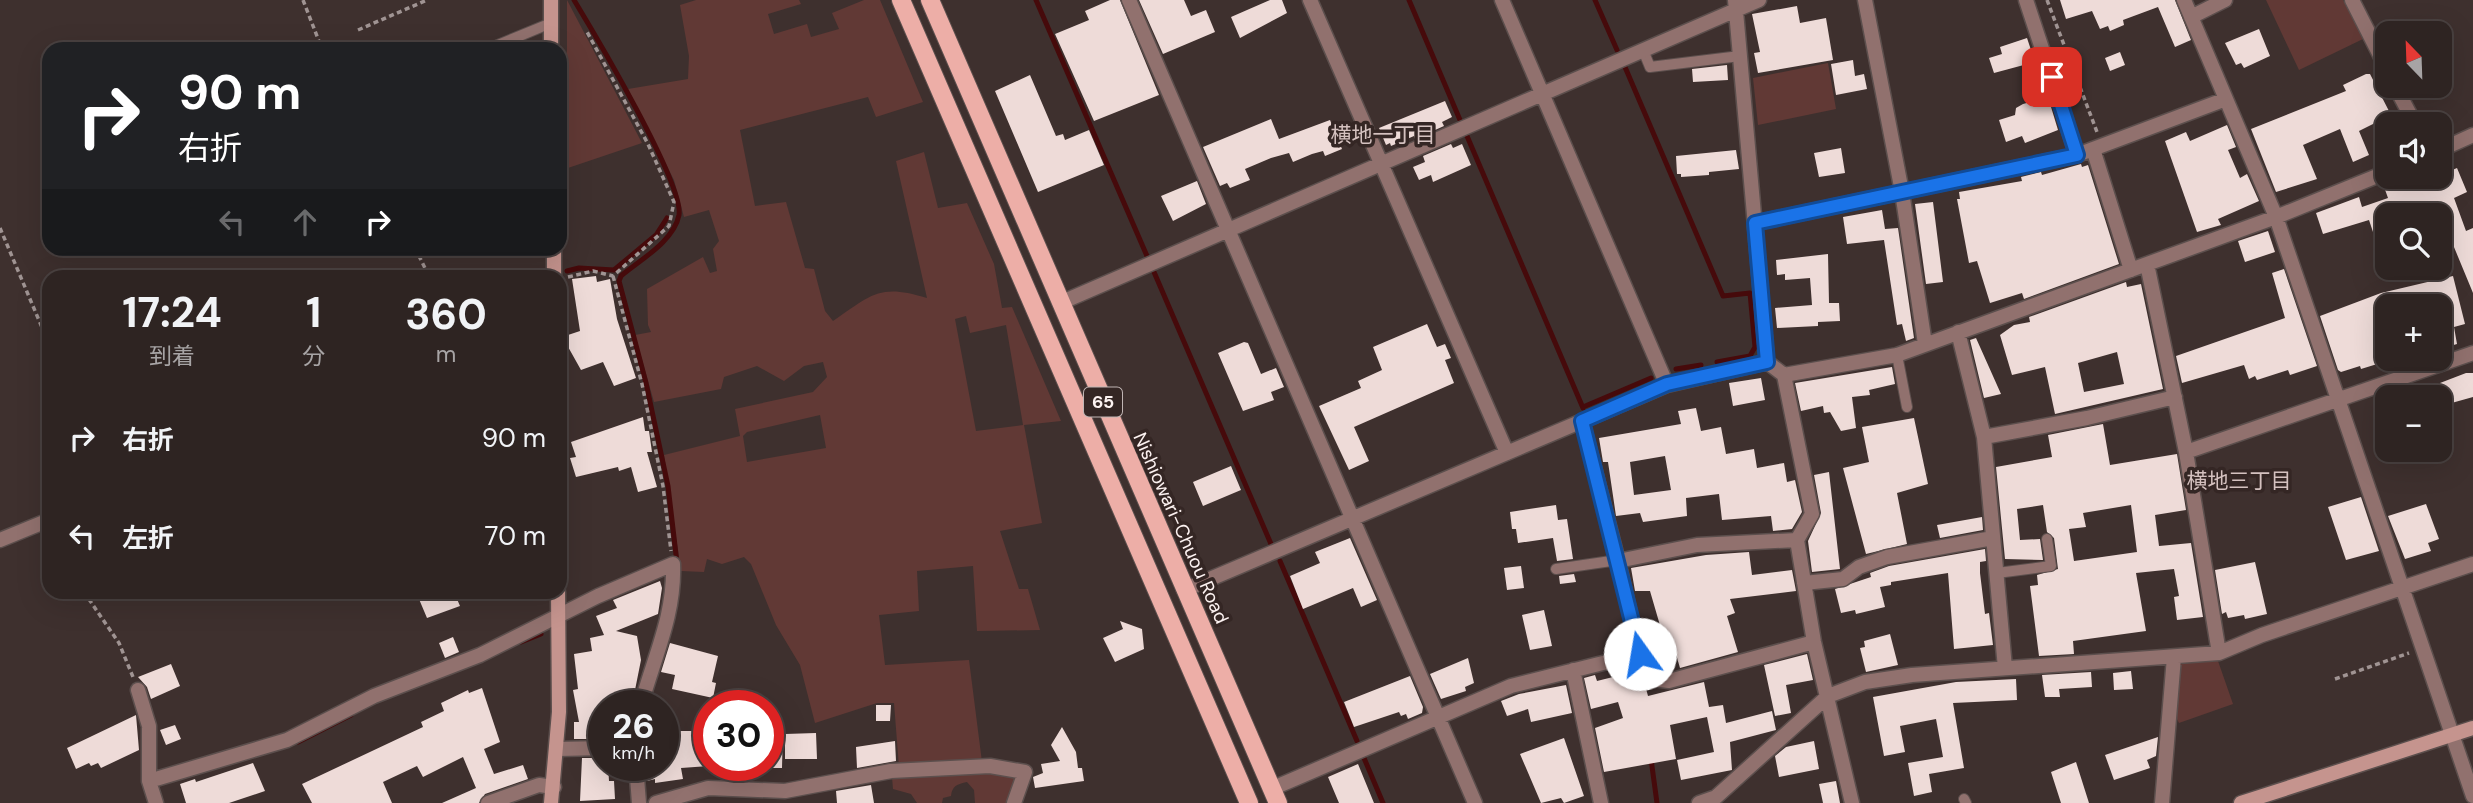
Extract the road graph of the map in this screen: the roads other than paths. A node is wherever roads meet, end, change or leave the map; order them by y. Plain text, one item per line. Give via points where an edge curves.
1 (551, 0) edge
2 (901, 0) edge
3 (930, 0) edge
4 (1129, 0) edge
5 (1310, 0) edge
6 (1502, 0) edge
7 (1759, 0) edge
8 (1866, 0) edge
9 (2026, 0) edge
10 (2184, 0) edge
11 (2225, 0) edge
12 (2352, 0) edge
13 (1735, 5) edge
14 (2191, 17) junction
15 (551, 23) junction
16 (505, 42) edge
17 (551, 42) edge
18 (2375, 45) edge
19 (1643, 50) junction
20 (1740, 56) junction
21 (1542, 94) junction
22 (2226, 99) junction
23 (2473, 135) edge
24 (2452, 145) edge
25 (2097, 147) junction
26 (2077, 155) junction
27 (1381, 164) junction
28 (2375, 177) edge
29 (1902, 192) junction
30 (2276, 217) junction
31 (1755, 223) junction
32 (1228, 230) junction
33 (2147, 264) junction
34 (2131, 270) junction
35 (1060, 303) junction
36 (1958, 332) junction
37 (1925, 345) junction
38 (2473, 352) edge
39 (1897, 355) junction
40 (1767, 362) junction
41 (1784, 375) junction
42 (1667, 384) junction
43 (2175, 397) junction
44 (2338, 400) junction
45 (1907, 407) dead end
46 (1582, 421) junction
47 (1984, 437) junction
48 (2186, 452) junction
49 (1507, 453) junction
50 (1352, 519) junction
51 (42, 523) edge
52 (1993, 538) junction
53 (2047, 539) dead end
54 (0, 540) edge
55 (1797, 540) junction
56 (1618, 561) junction
57 (2473, 564) edge
58 (1556, 569) dead end
59 (1997, 573) junction
60 (1804, 583) junction
61 (2402, 588) junction
62 (1184, 590) junction
63 (558, 599) edge
64 (558, 618) junction
65 (1814, 642) junction
66 (2219, 653) junction
67 (1640, 654) junction
68 (2174, 657) junction
69 (2005, 668) junction
70 (1573, 670) junction
71 (138, 690) road end
72 (646, 690) edge
73 (1828, 696) junction
74 (1438, 717) junction
75 (2473, 728) edge
76 (2453, 735) junction
77 (588, 748) edge
78 (558, 749) junction
79 (149, 780) junction
80 (637, 781) edge
81 (554, 787) junction
82 (1275, 796) edge
83 (2473, 796) edge
84 (1245, 802) edge
85 (156, 803) edge
86 (488, 803) edge
87 (551, 803) edge
88 (639, 803) edge
89 (656, 803) edge
90 (1014, 803) edge
91 (1475, 803) edge
92 (1601, 803) edge
93 (1699, 803) edge
94 (1852, 803) edge
95 (2162, 803) edge
96 (2241, 803) edge

1 - 15 main road
2 - 84 main road, 65
3 - 35 main road, Nishiowari-Chuou Road / 65
4 - 32 street
5 - 27 street
6 - 21 street
7 - 13 street
8 - 29 street
9 - 26 street
10 - 14 street
11 - 14 street
12 - 18 street
13 - 19 street
13 - 20 street
14 - 22 street
15 - 16 lane
15 - 17 main road
19 - 20 lane via 1650,67
19 - 21 street
20 - 31 street
21 - 27 street
21 - 42 street
22 - 25 street
22 - 30 street
23 - 24 street
25 - 26 street
25 - 34 street
26 - 29 street
27 - 32 street
27 - 49 street
28 - 30 street
29 - 31 street
29 - 37 street
30 - 33 street
30 - 44 street
31 - 40 street
32 - 35 street
32 - 50 street
33 - 34 street
33 - 43 street
34 - 36 street
35 - 62 main road, Nishiowari-Chuou Road / 65
36 - 37 street
36 - 47 street
37 - 39 street
38 - 44 street
39 - 41 street
39 - 45 lane
40 - 41 street
40 - 42 street
41 - 55 street via 1812,514
42 - 46 street
43 - 47 street
43 - 48 street
44 - 48 street
44 - 61 street
46 - 49 street
46 - 56 street
47 - 52 street
48 - 66 street
49 - 50 street
50 - 62 street
50 - 74 street
51 - 54 street
52 - 59 street
52 - 60 street via 1887,557 1858,567 1843,579
53 - 59 lane via 2051,566
55 - 56 street via 1697,545
55 - 60 street
56 - 58 lane
56 - 67 street
57 - 61 street
59 - 69 street
60 - 65 street
61 - 66 street
61 - 76 street
62 - 82 main road, Nishiowari-Chuou Road / 65
63 - 64 main road
64 - 72 street via 673,564 668,624
64 - 78 main road
64 - 79 street via 480,655 374,696 287,740
65 - 67 street via 1669,681 1653,679 1648,656
65 - 73 street
66 - 68 street
67 - 70 street
68 - 69 street
68 - 95 street
69 - 73 street via 1865,682
70 - 74 street via 1511,686
70 - 92 street
71 - 79 street via 149,726
73 - 93 street via 1716,797
73 - 94 street
74 - 82 street
74 - 91 street
75 - 76 main road
76 - 83 street
76 - 96 main road
77 - 78 street
78 - 81 main road
79 - 85 street
80 - 88 street
81 - 86 street via 539,785
81 - 87 main road
89 - 90 street via 708,788 785,791 891,771 989,766 1025,772

